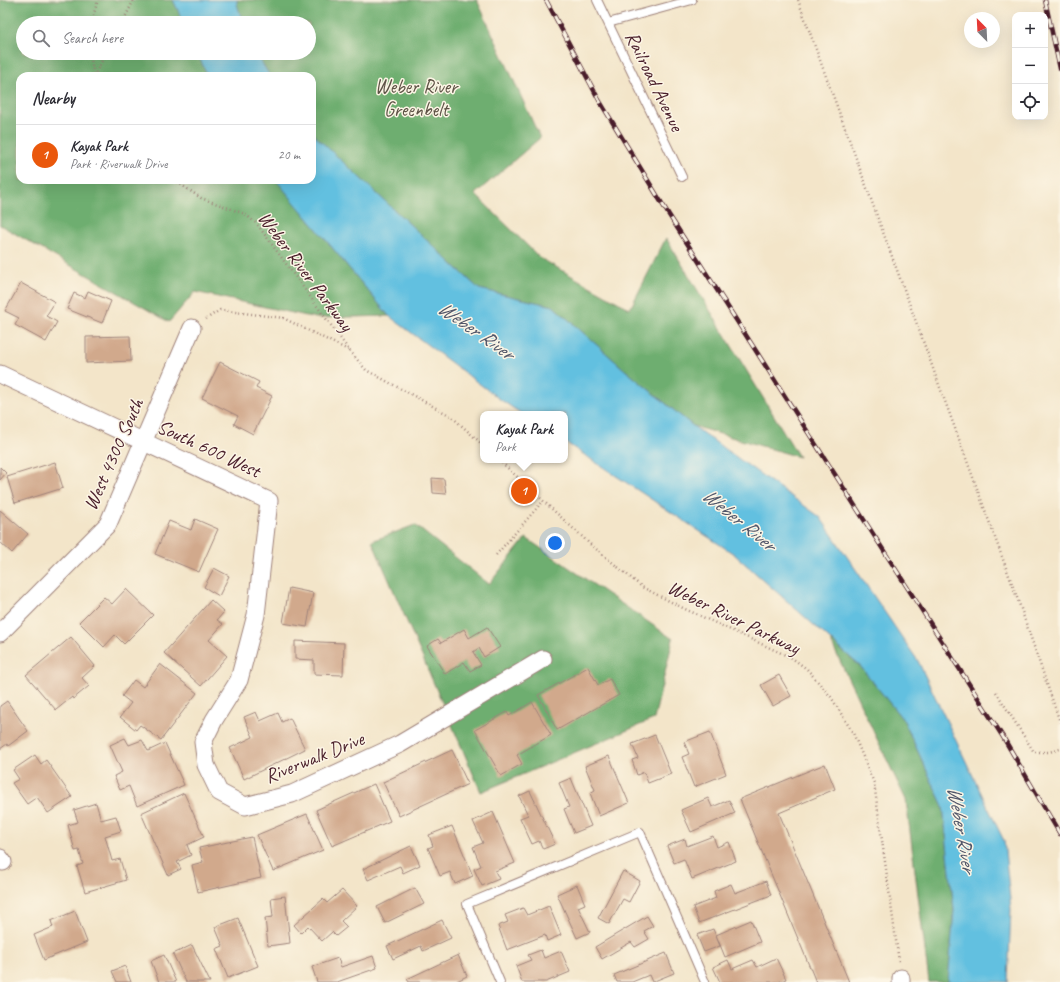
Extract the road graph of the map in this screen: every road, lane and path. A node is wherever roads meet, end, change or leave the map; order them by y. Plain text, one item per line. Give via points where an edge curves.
1 (98, 0) edge
2 (134, 0) edge
3 (597, 0) edge
4 (692, 0) edge
5 (798, 0) edge
6 (93, 16) edge
7 (126, 16) edge
8 (608, 23) junction
9 (91, 60) edge
10 (102, 60) edge
11 (93, 72) edge
12 (96, 72) edge
13 (682, 176) dead end
14 (180, 184) edge
15 (192, 328) joint
16 (349, 350) junction
17 (0, 374) edge
18 (143, 441) junction
19 (480, 442) edge
20 (502, 463) edge
21 (269, 501) joint
22 (543, 501) junction
23 (496, 555) dead end
24 (0, 633) edge
25 (543, 659) dead end
26 (996, 692) dead end
27 (1060, 722) edge
28 (1060, 749) edge
29 (901, 980) edge
30 (500, 982) edge
31 (705, 982) edge

1 - 6 path
2 - 7 path
3 - 8 lane, Railroad Avenue
4 - 8 lane
5 - 27 path via 1019,603
8 - 13 lane, Railroad Avenue
9 - 11 path
10 - 12 path
14 - 16 path, Weber River Parkway via 201,198 245,214 257,224
15 - 16 path, Weber River Parkway via 220,310 283,318
15 - 18 street, West 4300 South
16 - 19 path, Weber River Parkway via 366,370 451,416
17 - 18 street, South 600 West
18 - 21 street, South 600 West
18 - 24 street, West 4300 South via 108,524
20 - 22 path, Weber River Parkway
21 - 25 street, Riverwalk Drive via 256,615 241,673 203,742 206,765 219,792 245,806 292,794 400,744
22 - 23 path
22 - 29 path, Weber River Parkway via 642,587 792,658 807,669 831,697 853,733 874,783
26 - 28 path via 1034,752
30 - 31 lane via 467,904 640,832

